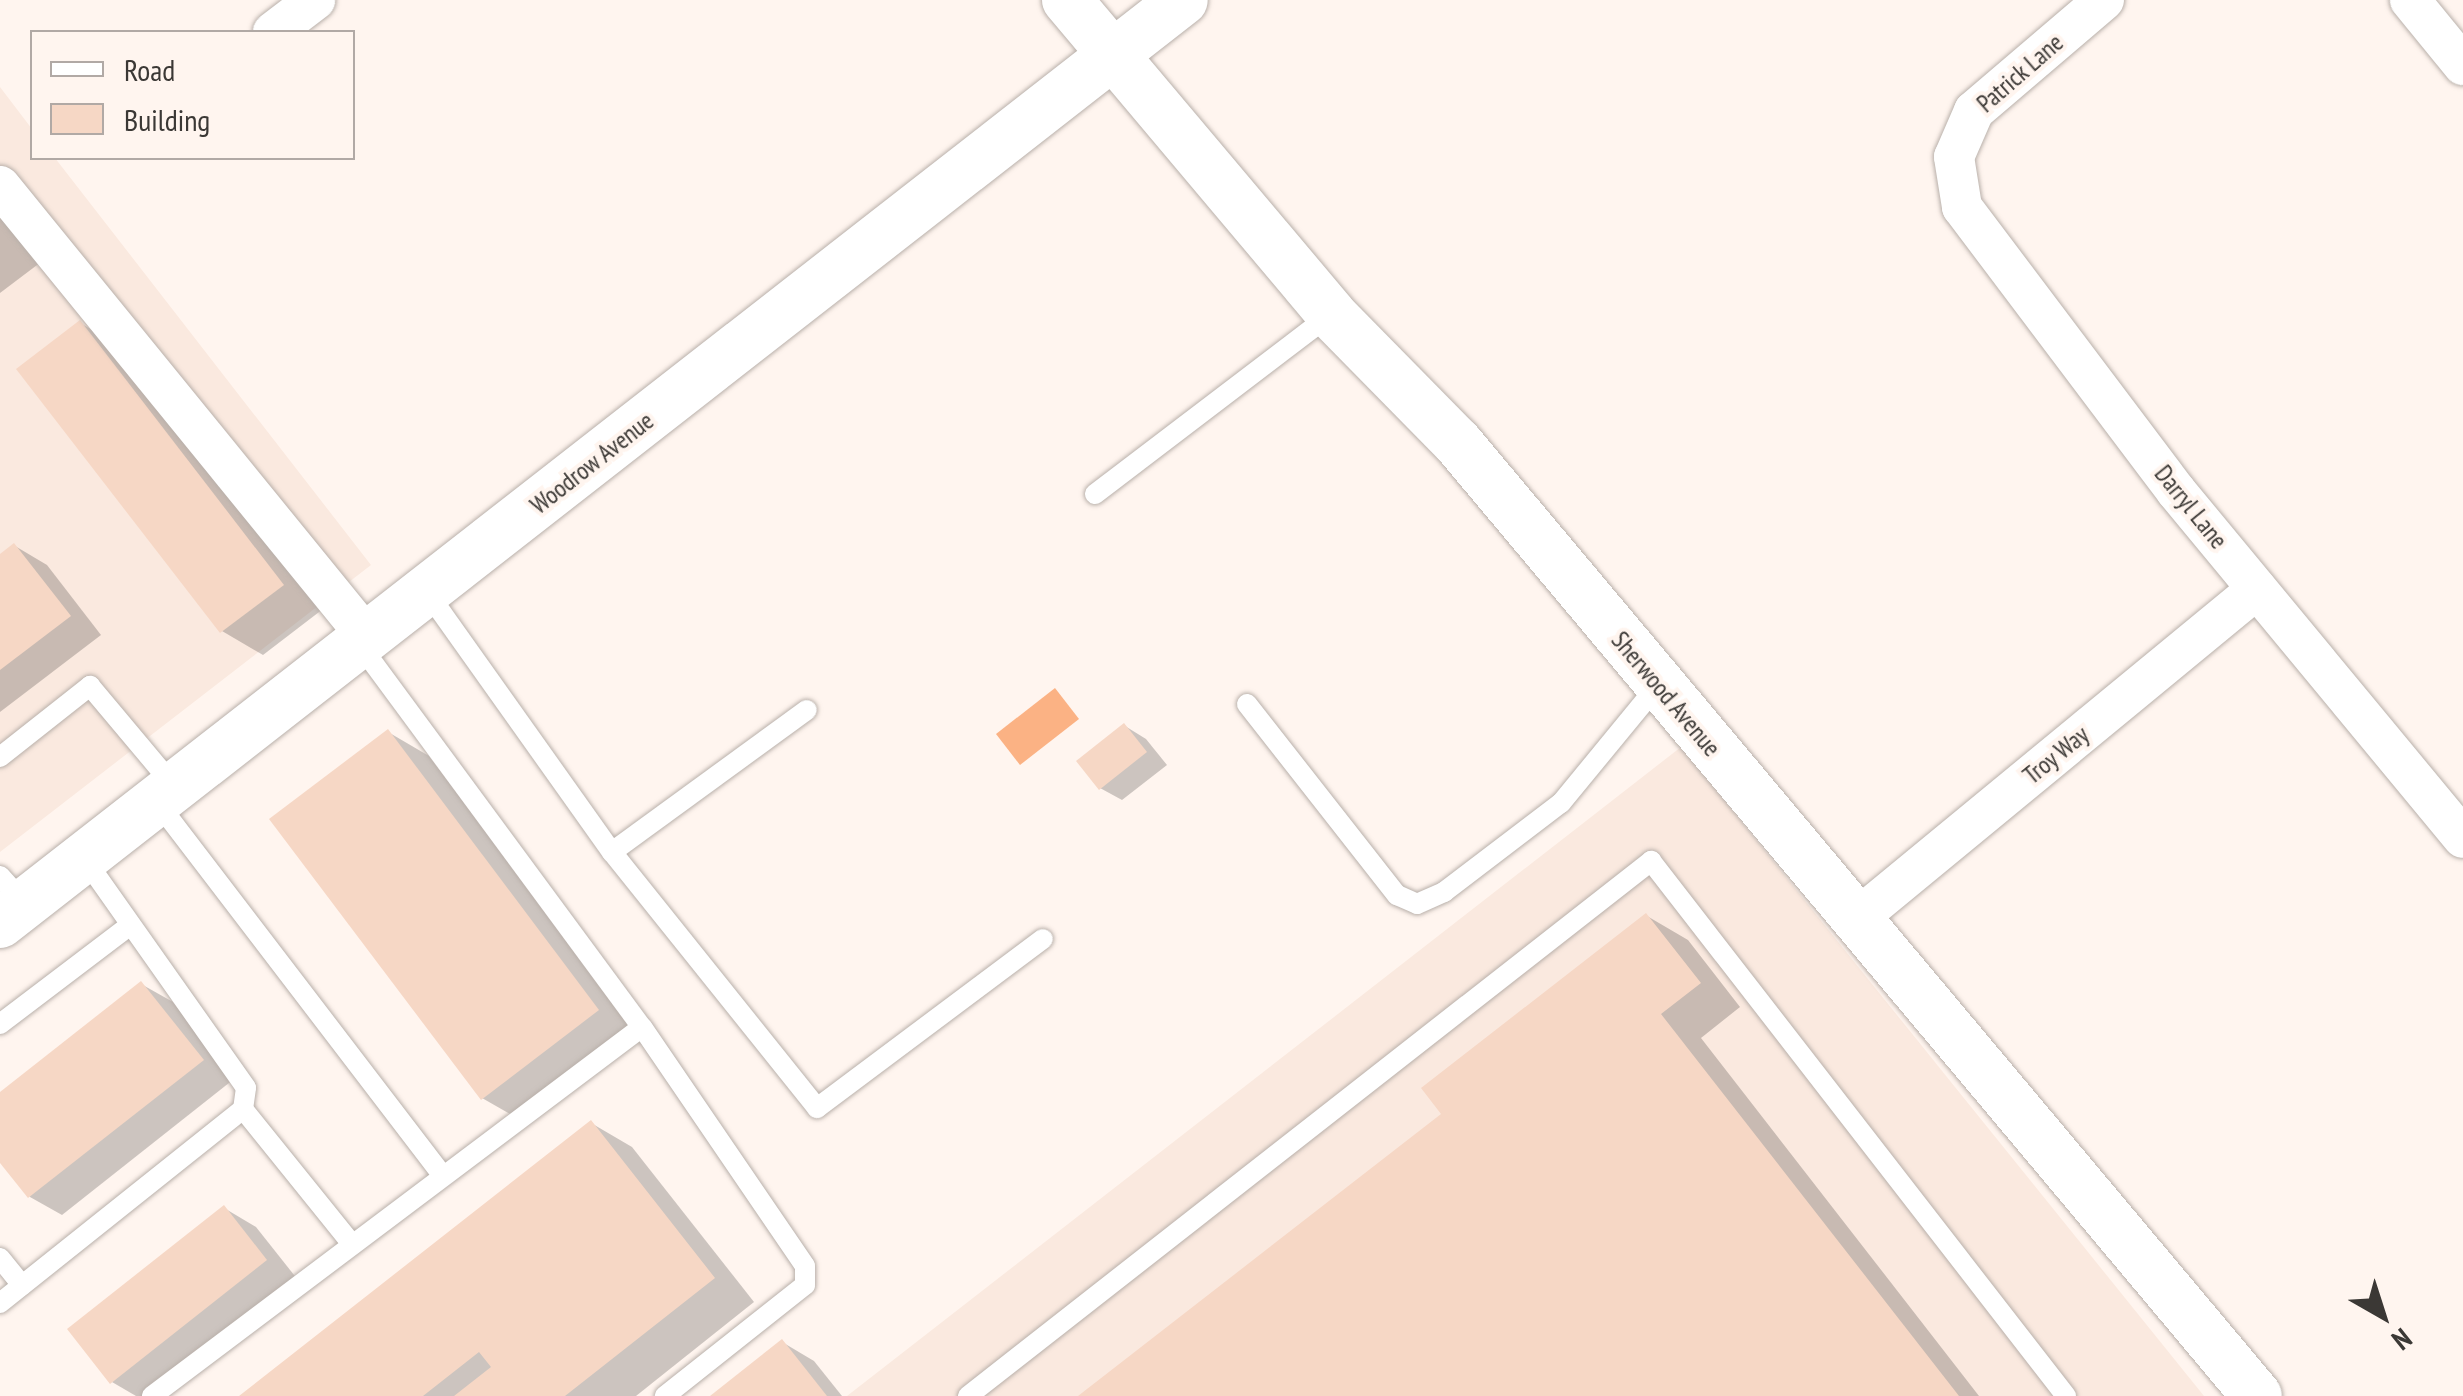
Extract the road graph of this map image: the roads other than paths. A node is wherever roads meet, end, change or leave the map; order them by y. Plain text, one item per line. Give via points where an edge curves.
1 (314, 0) edge
2 (1067, 0) edge
3 (1183, 0) edge
4 (2104, 0) edge
5 (2410, 0) edge
6 (276, 30) edge
7 (1113, 55) junction
8 (2463, 65) edge
9 (1954, 157) joint
10 (0, 186) edge
11 (1331, 314) junction
12 (1095, 494) dead end
13 (2257, 589) junction
14 (427, 592) junction
15 (364, 642) junction
16 (1658, 685) junction
17 (1248, 704) dead end
18 (808, 710) dead end
19 (0, 757) edge
20 (166, 795) junction
21 (2463, 838) edge
22 (612, 852) junction
23 (84, 858) junction
24 (8, 901) edge
25 (1854, 921) junction
26 (130, 926) junction
27 (1043, 939) dead end
28 (0, 1024) edge
29 (642, 1027) junction
30 (244, 1109) junction
31 (444, 1176) junction
32 (352, 1244) junction
33 (0, 1258) edge
34 (22, 1284) junction
35 (0, 1303) edge
36 (152, 1396) edge
37 (665, 1396) edge
38 (968, 1396) edge
39 (2066, 1396) edge
40 (2257, 1396) edge

1 - 6 street
2 - 7 street, Sherwood Avenue
3 - 7 street, Woodrow Avenue
4 - 9 street, Patrick Lane via 1974,111
5 - 8 street
7 - 11 street, Sherwood Avenue
7 - 14 street, Woodrow Avenue
9 - 13 street, Darryl Lane via 1962,207
10 - 15 street
11 - 12 lane
11 - 16 street, Sherwood Avenue via 1457,442
13 - 21 street, Darryl Lane
13 - 25 street, Troy Way
14 - 15 street, Woodrow Avenue
14 - 22 lane
15 - 20 street, Woodrow Avenue
15 - 29 lane
16 - 17 lane via 1560,803 1444,892 1417,904 1397,895
16 - 25 street, Sherwood Avenue
18 - 22 lane
19 - 20 lane via 90,686
20 - 23 street, Woodrow Avenue
20 - 31 lane
22 - 27 lane via 817,1108
23 - 24 street, Woodrow Avenue
23 - 26 lane
25 - 40 street, Sherwood Avenue
26 - 28 lane
26 - 30 lane via 246,1088
29 - 31 lane
29 - 37 lane via 805,1266 804,1286
30 - 32 lane
30 - 34 lane
31 - 32 lane
32 - 36 lane
33 - 34 lane
34 - 35 lane
38 - 39 lane via 1651,861

